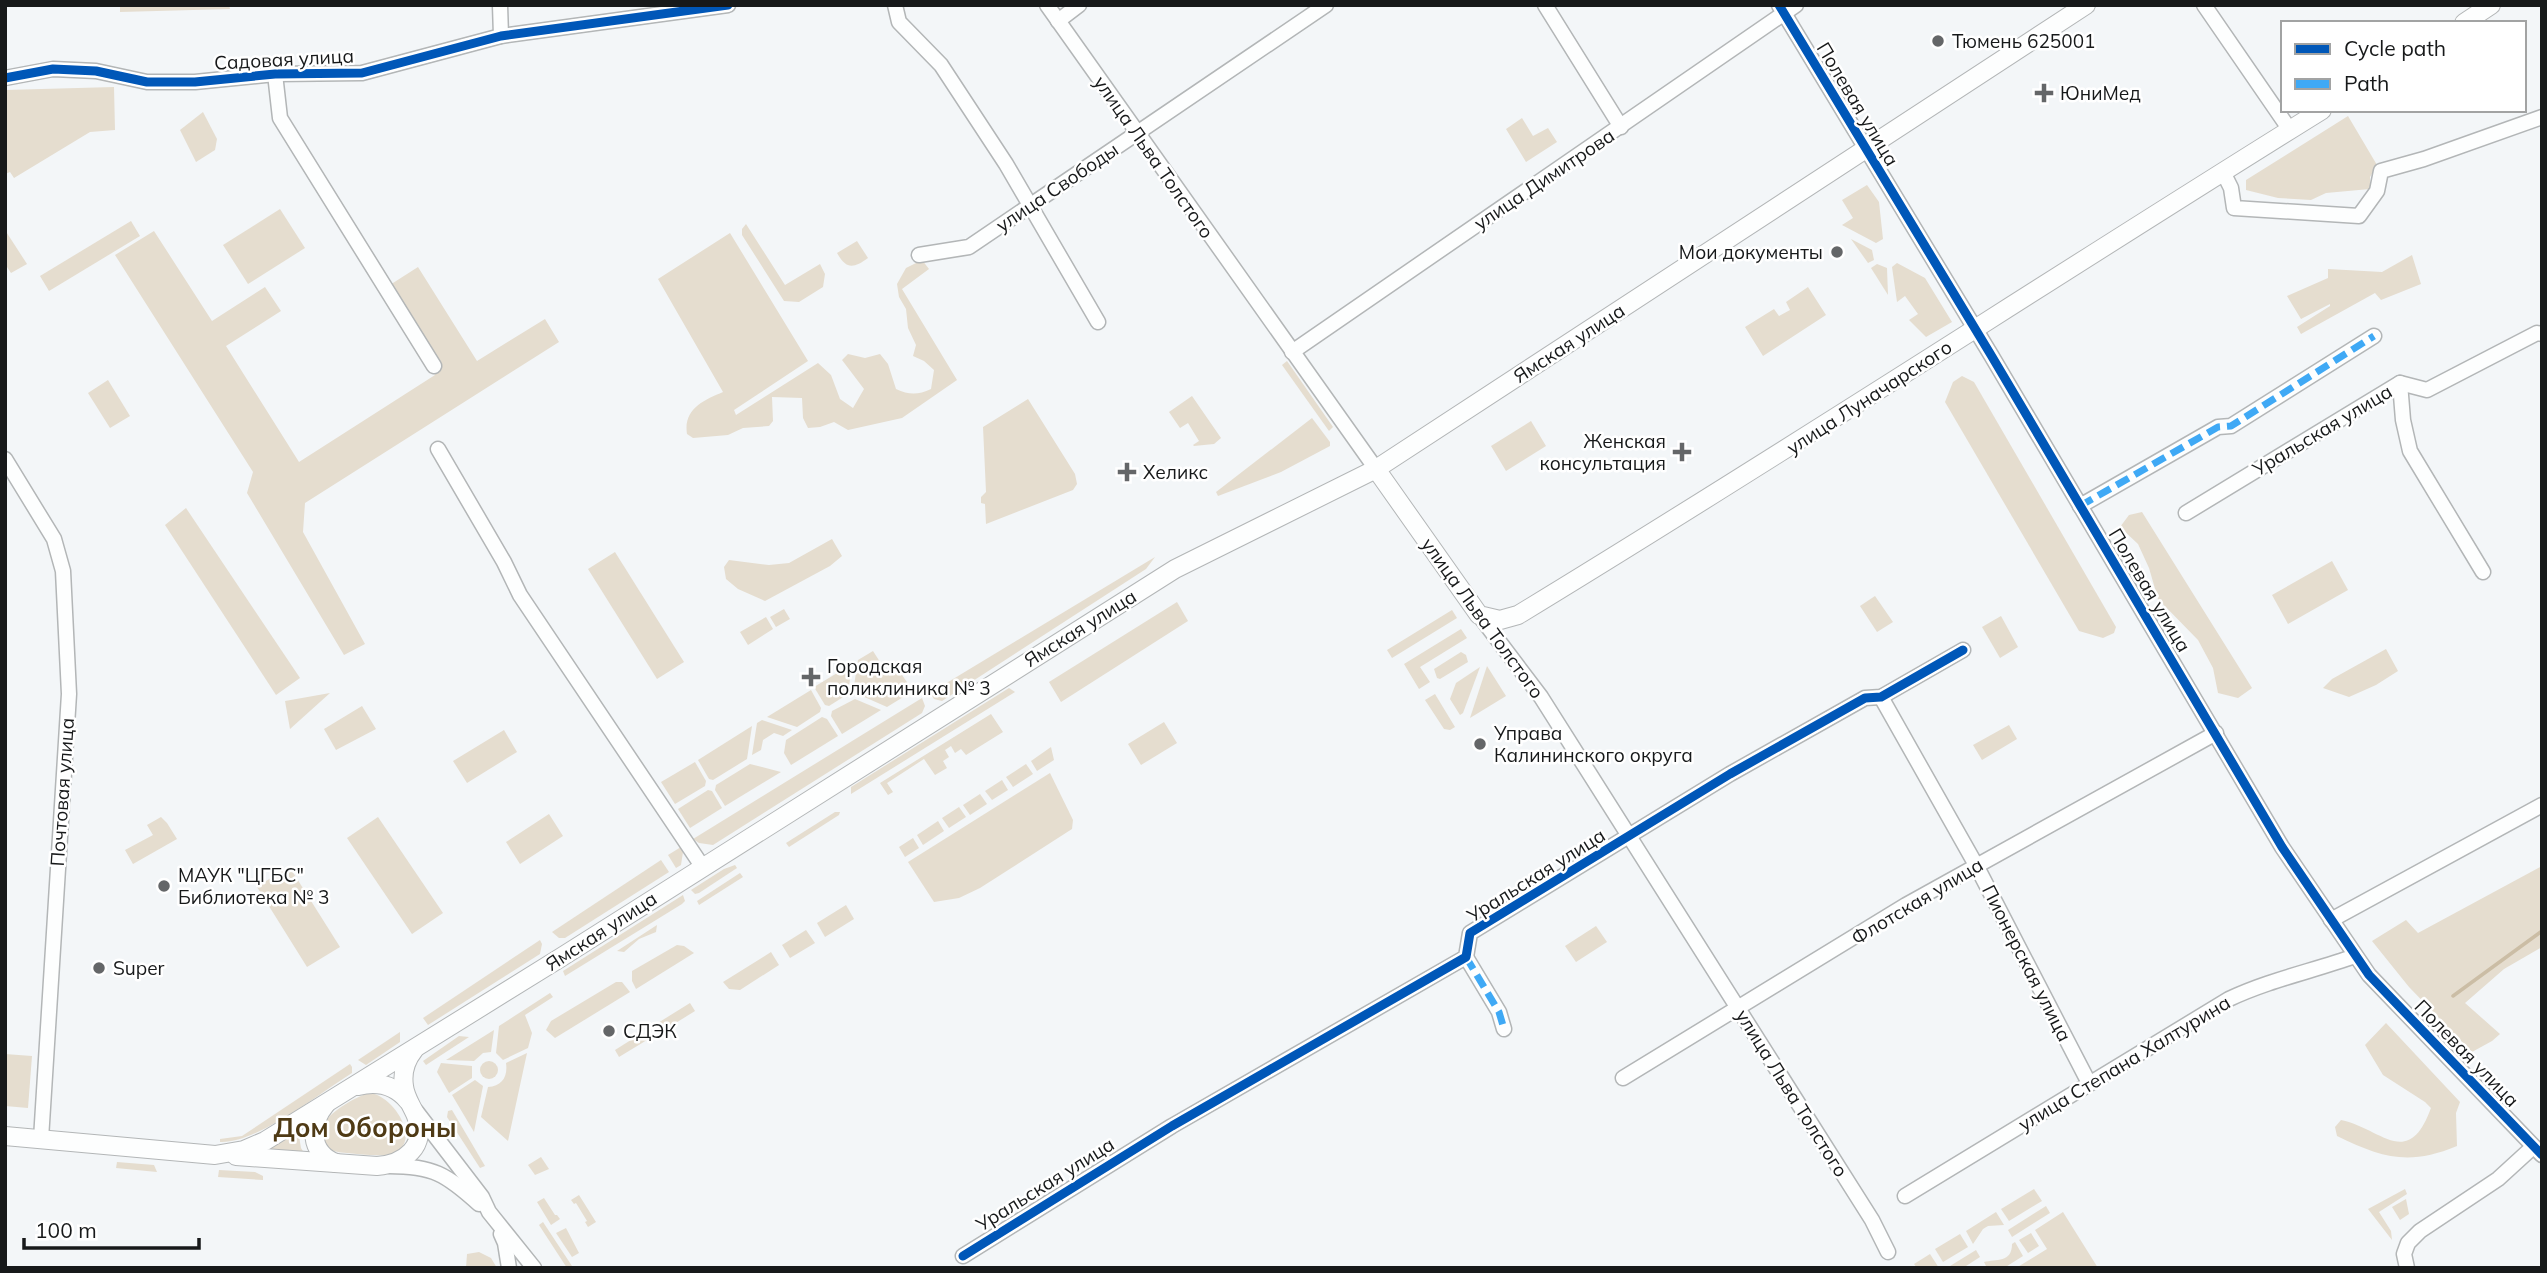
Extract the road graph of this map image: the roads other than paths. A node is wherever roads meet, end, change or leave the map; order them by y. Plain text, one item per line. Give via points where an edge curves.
1 (500, 5) edge
2 (729, 5) edge
3 (895, 5) edge
4 (1046, 5) edge
5 (1079, 5) edge
6 (1326, 5) edge
7 (1545, 5) edge
8 (2086, 5) edge
9 (2204, 5) edge
10 (2491, 5) edge
11 (1786, 8) edge
12 (1058, 21) junction
13 (2467, 21) edge
14 (501, 36) junction
15 (275, 74) junction
16 (5, 78) edge
17 (2319, 112) edge
18 (2542, 117) edge
19 (1621, 127) junction
20 (2290, 130) junction
21 (1137, 134) junction
22 (1865, 149) junction
23 (2223, 172) junction
24 (1030, 205) junction
25 (919, 255) dead end
26 (1098, 322) dead end
27 (1975, 330) junction
28 (2539, 334) edge
29 (2374, 336) dead end
30 (1292, 352) junction
31 (434, 366) dead end
32 (2400, 383) junction
33 (438, 449) dead end
34 (5, 459) edge
35 (1376, 469) junction
36 (2080, 506) junction
37 (2186, 513) dead end
38 (2483, 572) dead end
39 (1479, 615) junction
40 (1963, 650) dead end
41 (1881, 697) junction
42 (2216, 733) junction
43 (2542, 804) edge
44 (1629, 836) junction
45 (1976, 865) junction
46 (702, 866) junction
47 (2331, 920) junction
48 (2355, 956) junction
49 (1466, 957) junction
50 (1738, 1009) junction
51 (1504, 1030) dead end
52 (416, 1046) junction
53 (1623, 1078) dead end
54 (2089, 1083) junction
55 (352, 1088) junction
56 (331, 1100) junction
57 (411, 1105) junction
58 (5, 1136) edge
59 (41, 1139) junction
60 (2538, 1151) edge
61 (215, 1154) junction
62 (343, 1165) junction
63 (377, 1166) junction
64 (1905, 1196) dead end
65 (489, 1212) junction
66 (1888, 1252) dead end
67 (963, 1256) dead end
68 (509, 1268) edge
69 (534, 1268) edge
70 (2407, 1268) edge

1 - 14 street
2 - 14 street, Садовая улица
3 - 24 street via 900,22 941,65
4 - 12 street, улица Льва Толстого
5 - 12 street
6 - 21 street, улица Свободы
7 - 19 street
8 - 22 main road, Ямская улица
9 - 20 street
10 - 13 main road
11 - 19 street, улица Димитрова
11 - 22 street, Полевая улица
12 - 21 street, улица Льва Толстого
14 - 15 street, Садовая улица via 362,73
15 - 16 street, Садовая улица via 147,82 96,71 53,69
15 - 31 street via 279,118
17 - 20 main road, улица Луначарского
18 - 23 street via 2381,171 2377,191 2358,215 2234,208
19 - 30 street, улица Димитрова
20 - 23 main road, улица Луначарского
21 - 24 street, улица Свободы
21 - 30 street, улица Льва Толстого
22 - 27 street, Полевая улица
22 - 35 main road, Ямская улица
23 - 27 main road, улица Луначарского
24 - 25 street, улица Свободы via 969,247
24 - 26 street
27 - 36 street, Полевая улица
27 - 39 main road, улица Луначарского via 1518,615 1500,620
28 - 32 street, Уральская улица via 2427,390
29 - 36 street via 2231,426 2218,427
30 - 35 street, улица Льва Толстого
32 - 37 street, Уральская улица
32 - 38 street via 2410,451
33 - 46 street via 520,595
34 - 59 street, Почтовая улица via 54,539 63,570 69,694
35 - 39 main road, улица Льва Толстого
35 - 46 main road, Ямская улица via 1175,569
36 - 42 street, Полевая улица
39 - 44 street, улица Льва Толстого via 1541,697
40 - 41 street, Уральская улица
41 - 44 street, Уральская улица via 1864,698
41 - 45 street, Пионерская улица
42 - 45 street, Флотская улица
42 - 47 street, Полевая улица
43 - 47 street
44 - 49 street, Уральская улица via 1471,933
44 - 50 street, улица Льва Толстого
45 - 50 street, Флотская улица
45 - 54 street, Пионерская улица
46 - 52 main road, Ямская улица
47 - 48 street, Полевая улица
48 - 54 street, улица Степана Халтурина via 2256,986
48 - 60 street, Полевая улица
49 - 51 street via 1499,1012
49 - 67 street, Уральская улица via 1172,1126
50 - 53 street, Флотская улица
50 - 66 street, улица Льва Толстого
52 - 55 main road, Ямская улица
52 - 57 main road via 403,1074
54 - 64 street, улица Степана Халтурина
55 - 56 main road, Ямская улица
55 - 57 main road via 384,1085 394,1088
56 - 61 main road, Ямская улица via 265,1141
56 - 62 main road via 317,1116 314,1138 324,1156
57 - 63 main road via 419,1125 417,1144 405,1159
57 - 65 street
58 - 59 main road, Ямская улица
59 - 61 main road, Ямская улица
60 - 70 street via 2420,1231 2404,1254
61 - 62 main road
62 - 63 main road
63 - 65 street via 422,1167 440,1173
65 - 68 street via 505,1242
65 - 69 street

